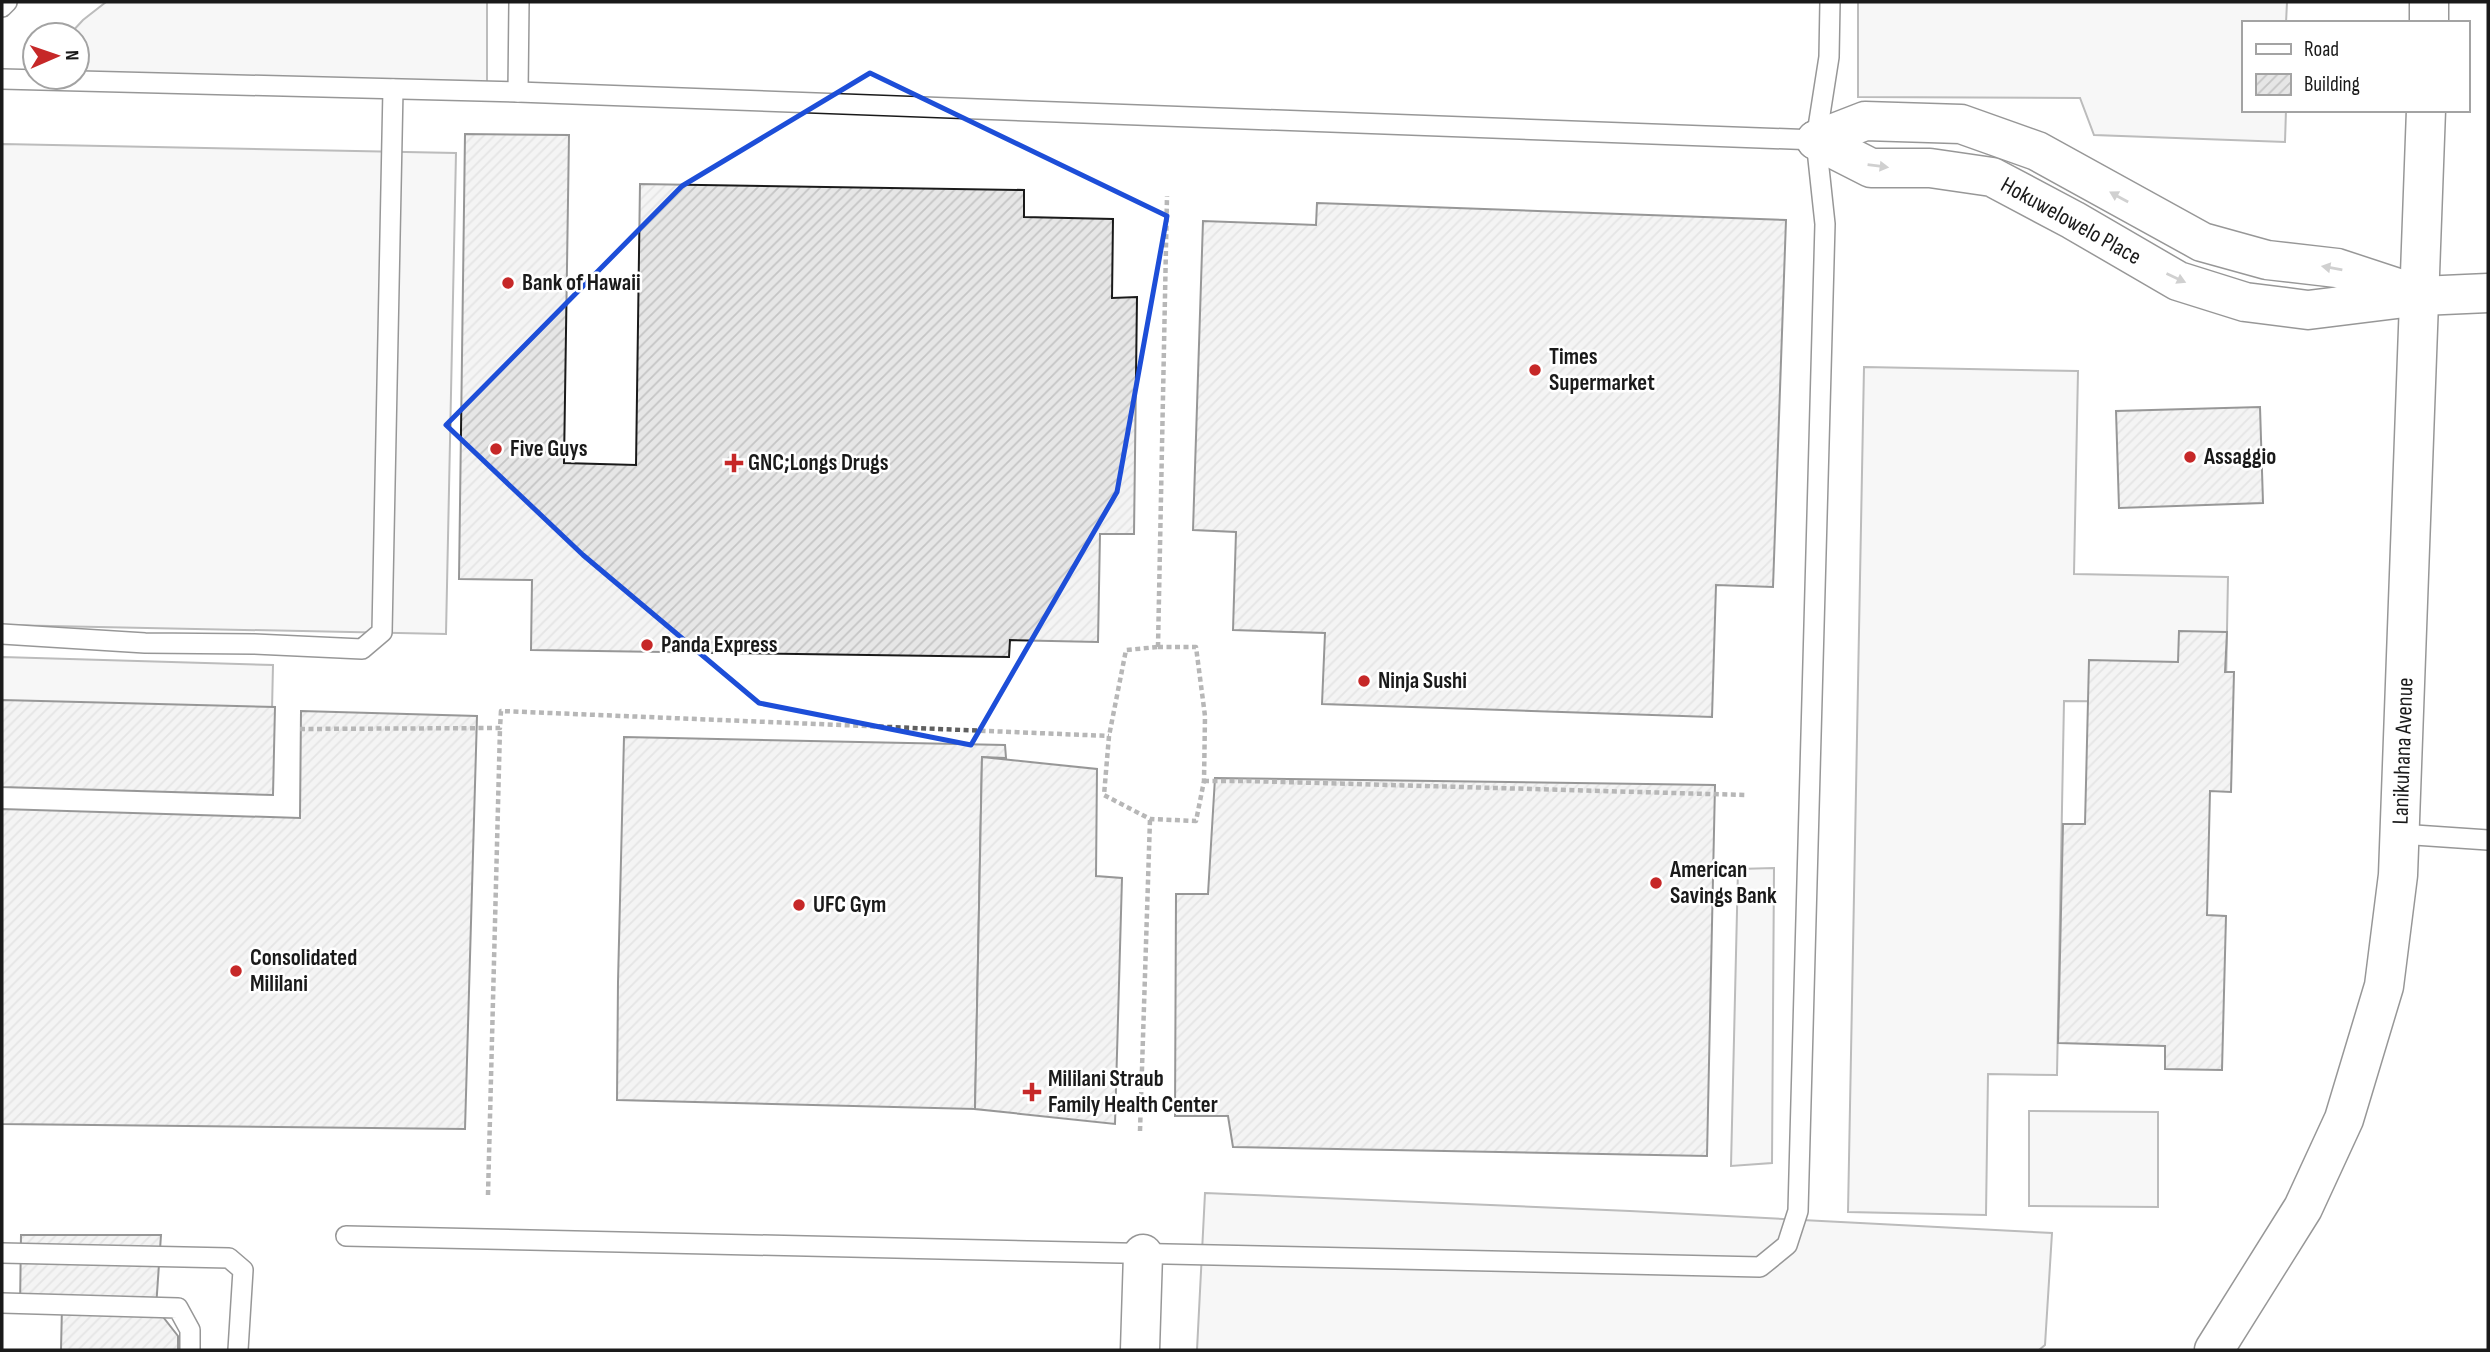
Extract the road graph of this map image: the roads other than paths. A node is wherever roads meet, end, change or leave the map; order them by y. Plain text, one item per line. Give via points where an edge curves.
1 (7, 2) edge
2 (519, 2) edge
3 (1830, 2) edge
4 (2429, 2) edge
5 (2, 7) edge
6 (2429, 21) edge
7 (2, 79) edge
8 (393, 89) junction
9 (517, 92) junction
10 (2426, 112) edge
11 (1816, 139) junction
12 (2488, 293) edge
13 (2421, 296) junction
14 (2, 634) edge
15 (2400, 834) junction
16 (2488, 840) edge
17 (346, 1236) dead end
18 (2, 1253) edge
19 (1143, 1254) junction
20 (2, 1303) edge
21 (190, 1350) edge
22 (238, 1350) edge
23 (1140, 1350) edge
24 (2214, 1350) edge

1 - 5 lane
2 - 9 lane
3 - 11 lane via 1829,57
4 - 6 main road
7 - 8 lane
8 - 9 lane
8 - 14 lane via 382,632 362,649
9 - 11 lane
10 - 13 main road, Lanikuhana Avenue
11 - 13 main road, Hokuwelowelo Place via 1871,168 1930,168 1992,177 2178,281 2245,302 2308,310
11 - 19 lane via 1825,224 1798,1211 1787,1245 1760,1267
12 - 13 main road, Hokuwelowelo Place
13 - 15 main road, Lanikuhana Avenue
15 - 16 lane
15 - 24 main road, Lanikuhana Avenue via 2384,986 2344,1119 2304,1208
17 - 19 lane
18 - 22 lane via 229,1258 243,1270
19 - 23 main road
20 - 21 lane via 178,1308 190,1330

